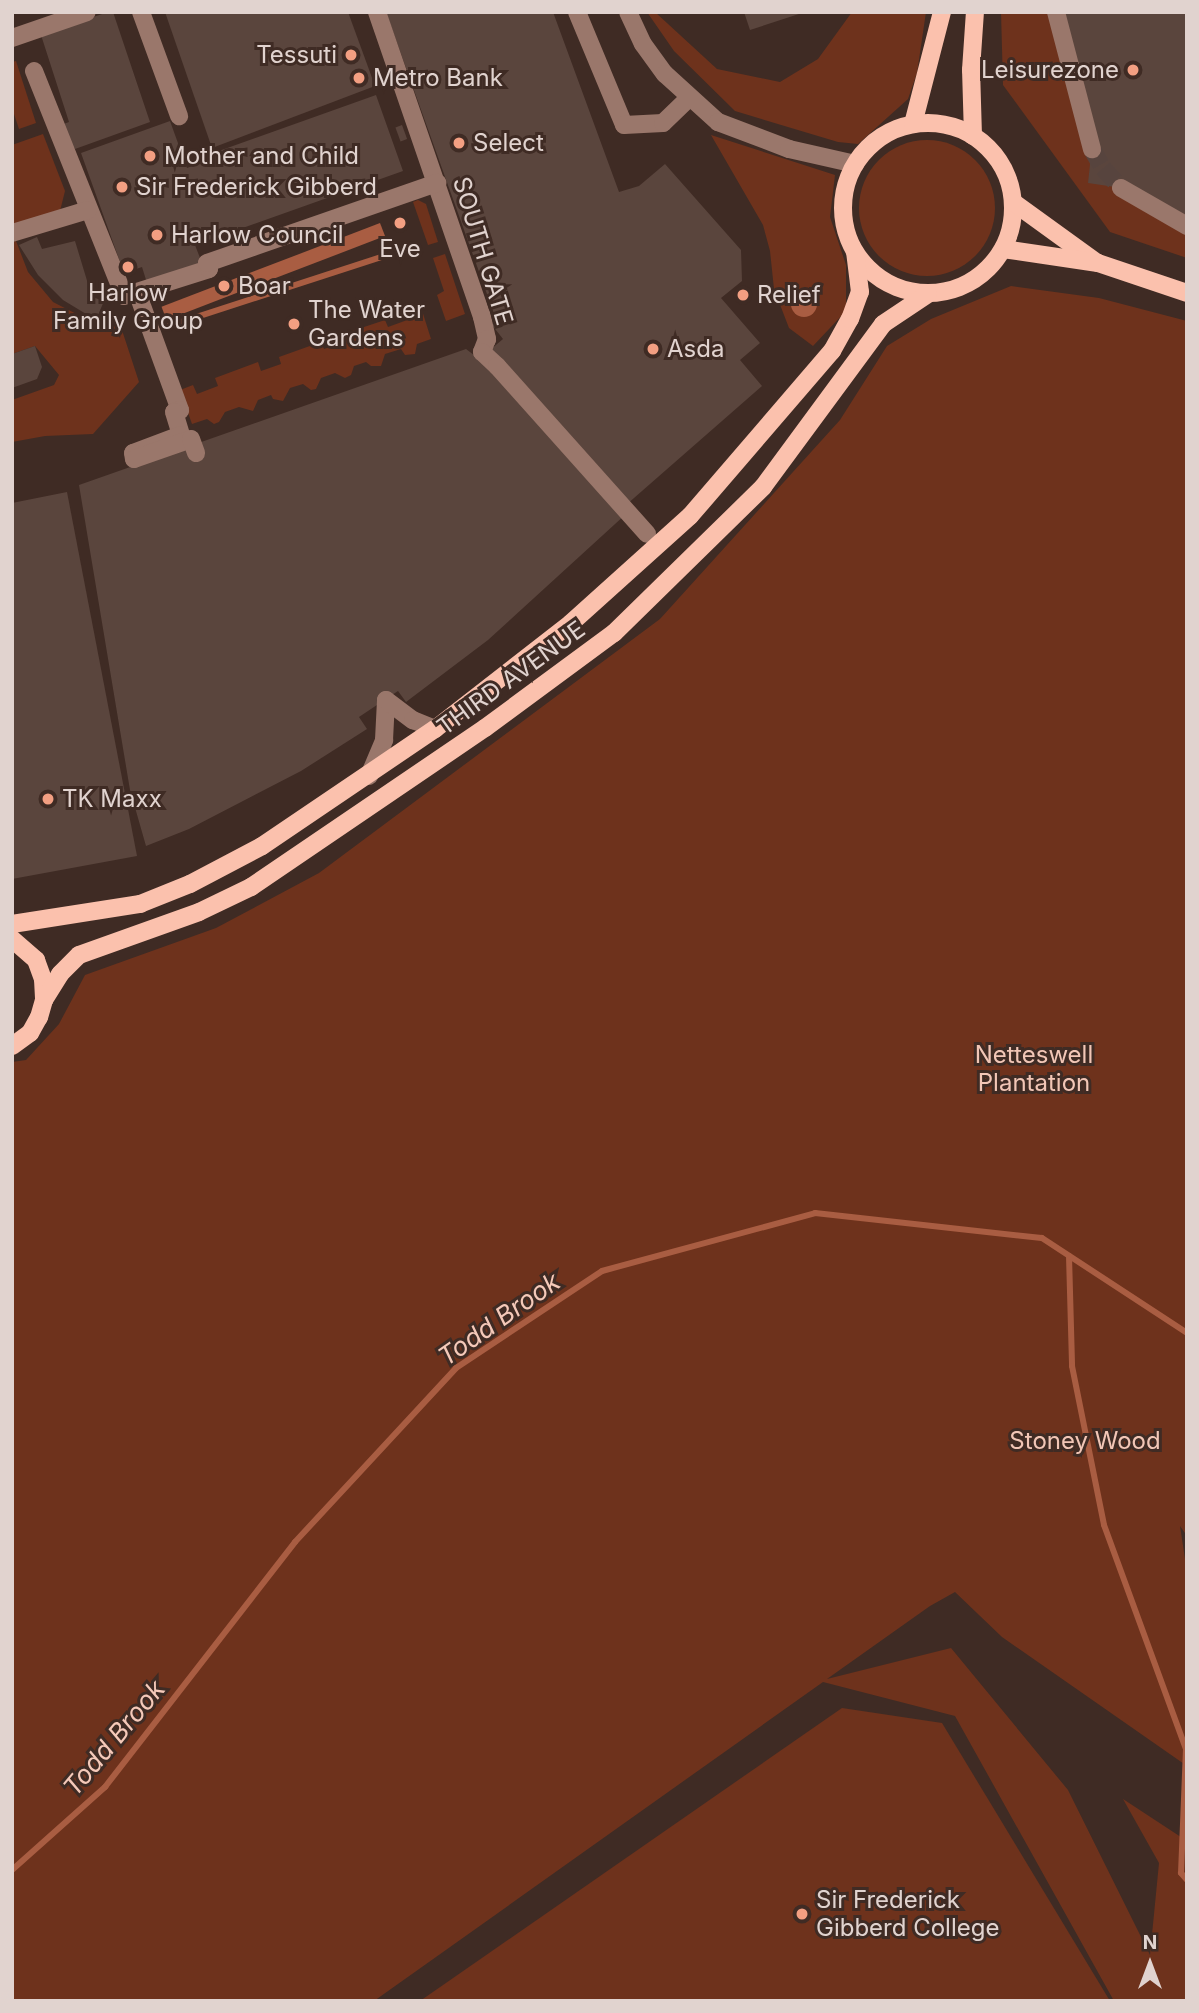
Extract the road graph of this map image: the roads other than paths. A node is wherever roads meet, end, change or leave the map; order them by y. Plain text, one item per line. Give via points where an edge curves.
1 (87, 12) edge
2 (141, 12) edge
3 (377, 12) edge
4 (577, 12) edge
5 (628, 12) edge
6 (942, 12) edge
7 (975, 12) edge
8 (1056, 12) edge
9 (12, 38) edge
10 (34, 71) dead end
11 (689, 98) junction
12 (179, 116) dead end
13 (913, 124) junction
14 (974, 136) junction
15 (1092, 149) tunnel mouth
16 (855, 164) junction
17 (437, 183) junction
18 (1121, 188) tunnel mouth
19 (1013, 202) junction
20 (88, 210) junction
21 (1187, 226) edge
22 (12, 233) edge
23 (1003, 249) junction
24 (855, 253) junction
25 (1098, 263) junction
26 (928, 293) junction
27 (1187, 293) edge
28 (130, 294) junction
29 (196, 453) dead end
30 (647, 534) dead end
31 (435, 729) junction
32 (369, 776) junction
33 (12, 924) edge
34 (12, 939) edge
35 (44, 999) junction
36 (12, 1046) edge

1 - 9 street
2 - 12 street
3 - 17 street, SOUTH GATE
4 - 11 street via 624,125 663,123
5 - 11 street via 643,44
6 - 13 main road
7 - 14 main road via 971,70
8 - 15 street
10 - 20 street
11 - 16 street via 718,122 758,139
13 - 14 main road via 942,124
13 - 16 main road via 879,138
14 - 19 main road via 1003,168
16 - 24 main road via 842,203
17 - 28 street via 207,262 209,269
17 - 30 street, SOUTH GATE via 482,317 487,339 482,352
18 - 21 street
19 - 23 main road via 1010,234
19 - 25 main road
20 - 22 street
20 - 28 street
23 - 25 main road
23 - 26 main road via 979,277 944,292
24 - 26 main road via 880,279 903,290
24 - 31 main road, THIRD AVENUE via 860,292 832,351 690,516 571,623
25 - 27 main road
26 - 35 main road, THIRD AVENUE via 883,324 763,488 614,633 485,728 251,887 199,912 79,956
28 - 29 street via 180,410 174,412 181,435 133,453 134,459 191,439
31 - 32 main road, THIRD AVENUE
31 - 32 street via 412,720 386,700 384,740
32 - 33 main road, THIRD AVENUE via 262,846 190,884 110,911
34 - 35 main road via 36,960
35 - 36 main road, THIRD AVENUE via 30,1032

